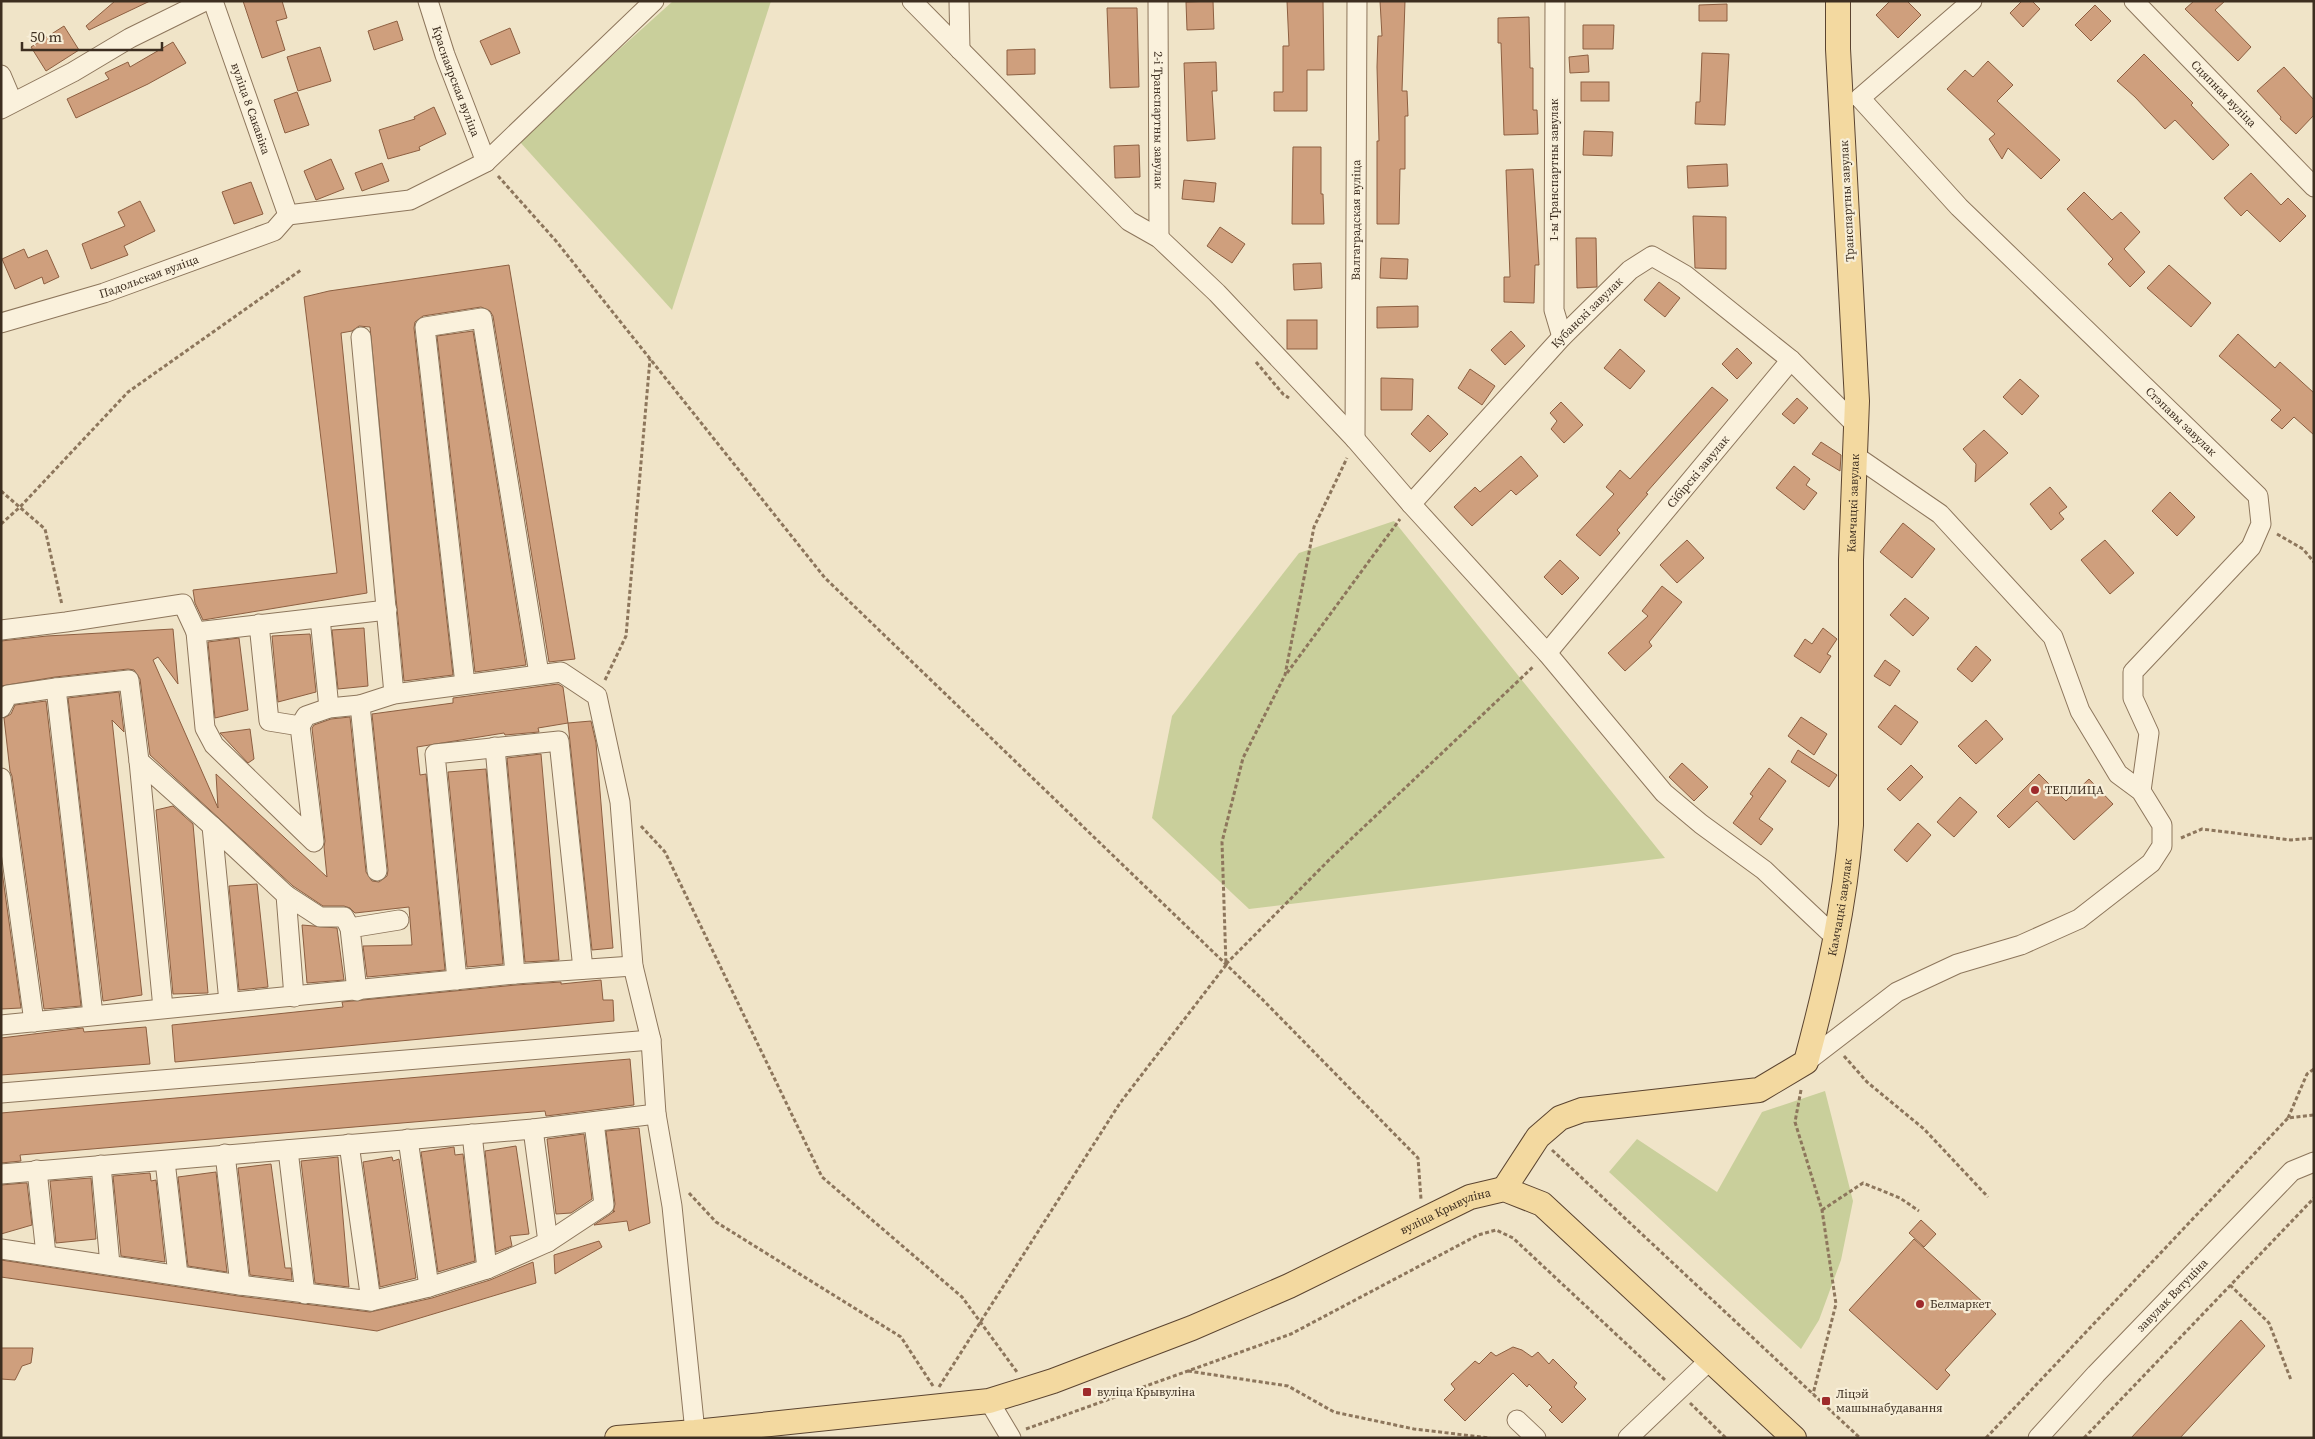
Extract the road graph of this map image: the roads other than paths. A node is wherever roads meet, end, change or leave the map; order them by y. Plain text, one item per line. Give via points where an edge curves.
1 (205, 1) edge
2 (213, 1) edge
3 (428, 1) edge
4 (912, 1) edge
5 (960, 1) edge
6 (1158, 1) edge
7 (1357, 1) edge
8 (1555, 1) edge
9 (1838, 1) edge
10 (1972, 1) edge
11 (2134, 1) edge
12 (652, 2) edge
13 (960, 50) junction
14 (1, 75) edge
15 (1850, 99) junction
16 (6, 105) edge
17 (486, 162) junction
18 (2314, 187) edge
19 (288, 215) junction
20 (1159, 238) junction
21 (1, 323) edge
22 (361, 337) dead end
23 (1562, 337) junction
24 (1791, 360) junction
25 (1856, 412) junction
26 (1355, 438) junction
27 (1854, 455) junction
28 (1411, 504) junction
29 (387, 610) junction
30 (320, 618) junction
31 (259, 624) junction
32 (1, 630) edge
33 (196, 632) junction
34 (1547, 653) junction
35 (539, 674) junction
36 (465, 684) junction
37 (56, 688) junction
38 (394, 694) junction
39 (360, 705) junction
40 (1, 708) edge
41 (329, 708) junction
42 (300, 726) junction
43 (495, 747) junction
44 (139, 761) junction
45 (2, 789) edge
46 (2141, 791) junction
47 (212, 826) junction
48 (377, 871) dead end
49 (286, 895) junction
50 (399, 920) dead end
51 (350, 928) junction
52 (1836, 938) junction
53 (633, 966) junction
54 (583, 969) junction
55 (515, 974) junction
56 (457, 980) junction
57 (356, 991) junction
58 (294, 997) junction
59 (229, 1002) junction
60 (163, 1008) junction
61 (93, 1015) junction
62 (34, 1022) junction
63 (1, 1024) edge
64 (651, 1040) junction
65 (1806, 1062) junction
66 (1, 1093) edge
67 (656, 1114) junction
68 (594, 1122) junction
69 (533, 1129) junction
70 (472, 1134) junction
71 (408, 1139) junction
72 (349, 1144) junction
73 (288, 1150) junction
74 (225, 1154) junction
75 (165, 1161) junction
76 (2314, 1162) edge
77 (101, 1165) junction
78 (38, 1170) junction
79 (1, 1174) edge
80 (1504, 1189) junction
81 (548, 1242) junction
82 (1, 1248) edge
83 (46, 1255) junction
84 (110, 1265) junction
85 (488, 1269) junction
86 (178, 1275) junction
87 (240, 1285) junction
88 (429, 1287) junction
89 (305, 1294) junction
90 (371, 1300) junction
91 (1711, 1359) junction
92 (989, 1401) junction
93 (1517, 1420) dead end
94 (694, 1432) junction
95 (1010, 1436) edge
96 (617, 1438) edge
97 (1536, 1438) edge
98 (1628, 1438) edge
99 (1794, 1438) edge
100 (2038, 1438) edge

1 - 16 street
2 - 19 street, вуліца 8 Сакавіка
3 - 17 street, Краснаярская вуліца
4 - 13 street
5 - 13 street
6 - 20 street, 2-і Транспартны завулак
7 - 26 street, Валгаградская вуліца
8 - 23 street, 1-ы Транспартны завулак via 1554,310
9 - 15 main road, Транспартны завулак
10 - 15 street
11 - 18 street, Сцяпная вуліца
12 - 17 street
13 - 20 street via 1129,221
14 - 16 street
15 - 25 main road, Транспартны завулак
15 - 46 street, Стэпавы завулак via 2258,496 2262,524 2251,547 2133,672 2133,698 2149,733
17 - 19 street via 410,200
19 - 21 street, Падольская вуліца via 274,231 104,293
20 - 26 street via 1218,293
22 - 29 street
23 - 24 street, Кубанскі завулак via 1630,270 1652,256 1685,275
23 - 28 street, Кубанскі завулак
24 - 25 street
24 - 34 street, Сібірскі завулак
25 - 27 main road, Камчацкі завулак
26 - 28 street
27 - 46 street via 1940,514 2053,637 2080,711 2118,774
27 - 52 main road, Камчацкі завулак via 1850,825 1848,868
28 - 34 street
29 - 30 street
29 - 38 street
30 - 31 street
30 - 41 street
31 - 33 street
31 - 42 street via 269,721
32 - 33 street via 183,604
33 - 42 street via 205,728 214,745 314,842
34 - 52 street via 1664,793 1764,870
35 - 36 street
35 - 36 street via 482,318 425,326
35 - 53 street via 561,672 597,696 620,802
36 - 38 street
37 - 40 street via 8,695
37 - 44 street via 129,680
37 - 61 street
38 - 39 street
39 - 41 street
39 - 48 street
41 - 42 street via 306,716
43 - 54 street via 559,741
43 - 55 street
43 - 56 street via 435,754
44 - 47 street
44 - 60 street
45 - 62 street
46 - 65 street via 2162,825 2162,846 2150,863 2079,919 2021,944 1957,964 1897,992
47 - 49 street
47 - 59 street
49 - 51 street via 320,917 344,917
49 - 58 street
50 - 51 street
51 - 57 street
52 - 65 main road, Камчацкі завулак
53 - 54 street
53 - 64 street
54 - 55 street
55 - 56 street
56 - 57 street
57 - 58 street
58 - 59 street
59 - 60 street
60 - 61 street
61 - 62 street
62 - 63 street
64 - 66 street
64 - 67 street
65 - 80 main road via 1759,1090 1582,1110 1560,1118 1538,1137
67 - 68 street
67 - 94 street via 668,1171
68 - 69 street
68 - 81 street via 604,1205
69 - 70 street
69 - 81 street
70 - 71 street
70 - 85 street
71 - 72 street
71 - 88 street
72 - 73 street
72 - 90 street
73 - 74 street
73 - 89 street
74 - 75 street
74 - 87 street
75 - 77 street
75 - 86 street
76 - 100 street, завулак Ватуціна via 2292,1171
77 - 78 street
77 - 84 street
78 - 79 street
78 - 83 street
80 - 91 main road, вуліца Крывуліна via 1542,1204
80 - 92 main road, вуліца Крывуліна via 1470,1197 1289,1286 1192,1328
81 - 85 street
82 - 83 street
83 - 84 street
84 - 86 street
85 - 88 street
86 - 87 street
87 - 89 street
88 - 90 street
89 - 90 street
91 - 98 street
91 - 99 main road, вуліца Крывуліна
92 - 94 main road, вуліца Крывуліна
92 - 95 street
93 - 97 street
94 - 96 main road, вуліца Крывуліна

